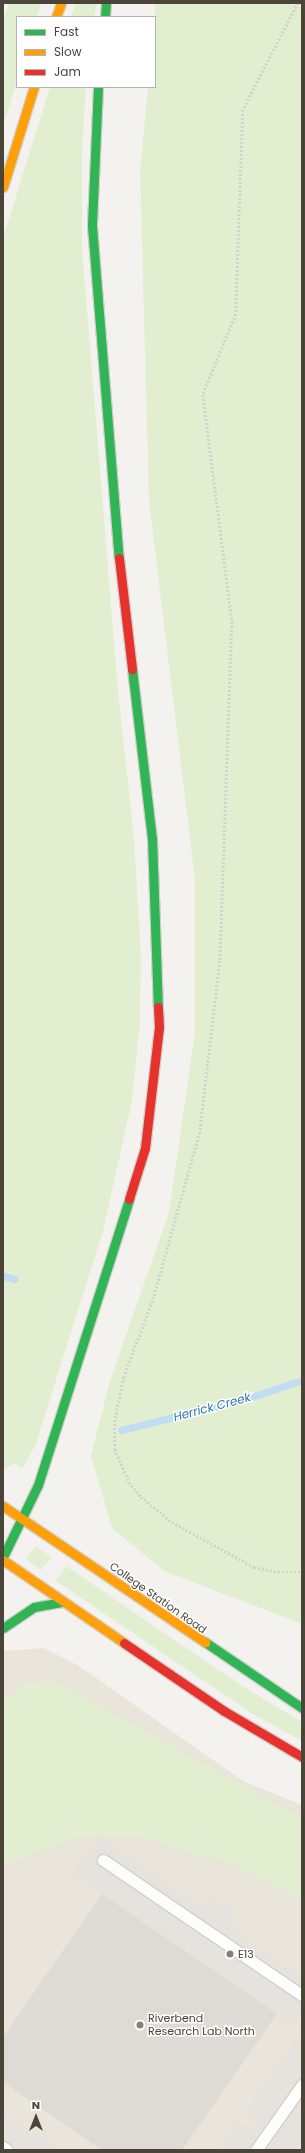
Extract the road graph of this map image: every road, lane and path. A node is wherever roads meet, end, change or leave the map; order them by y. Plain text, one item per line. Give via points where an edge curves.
1 (61, 3) edge
2 (106, 3) edge
3 (298, 3) edge
4 (56, 16) edge
5 (105, 16) edge
6 (34, 88) edge
7 (98, 88) edge
8 (3, 187) edge
9 (3, 1506) edge
10 (22, 1518) junction
11 (3, 1559) edge
12 (302, 1572) edge
13 (62, 1602) junction
14 (3, 1628) edge
15 (302, 1708) edge
16 (302, 1757) edge
17 (103, 1860) dead end
18 (302, 1995) edge
19 (302, 2085) edge
20 (3, 2147) edge
21 (7, 2150) edge
22 (256, 2150) edge

1 - 4 main road
2 - 5 main road
3 - 12 path via 243,110 236,314 203,395 232,622 220,961 200,1132 154,1296 124,1377 115,1420 115,1449 137,1492 172,1522 254,1567 278,1572
6 - 8 main road
7 - 10 main road via 92,226 97,304 119,558 152,838 159,1027 145,1148 38,1485
9 - 10 main road, College Station Road
10 - 11 main road
10 - 15 main road, College Station Road
11 - 13 main road
13 - 14 main road via 34,1607
13 - 16 main road via 224,1711
17 - 18 lane
19 - 22 lane
20 - 21 lane

